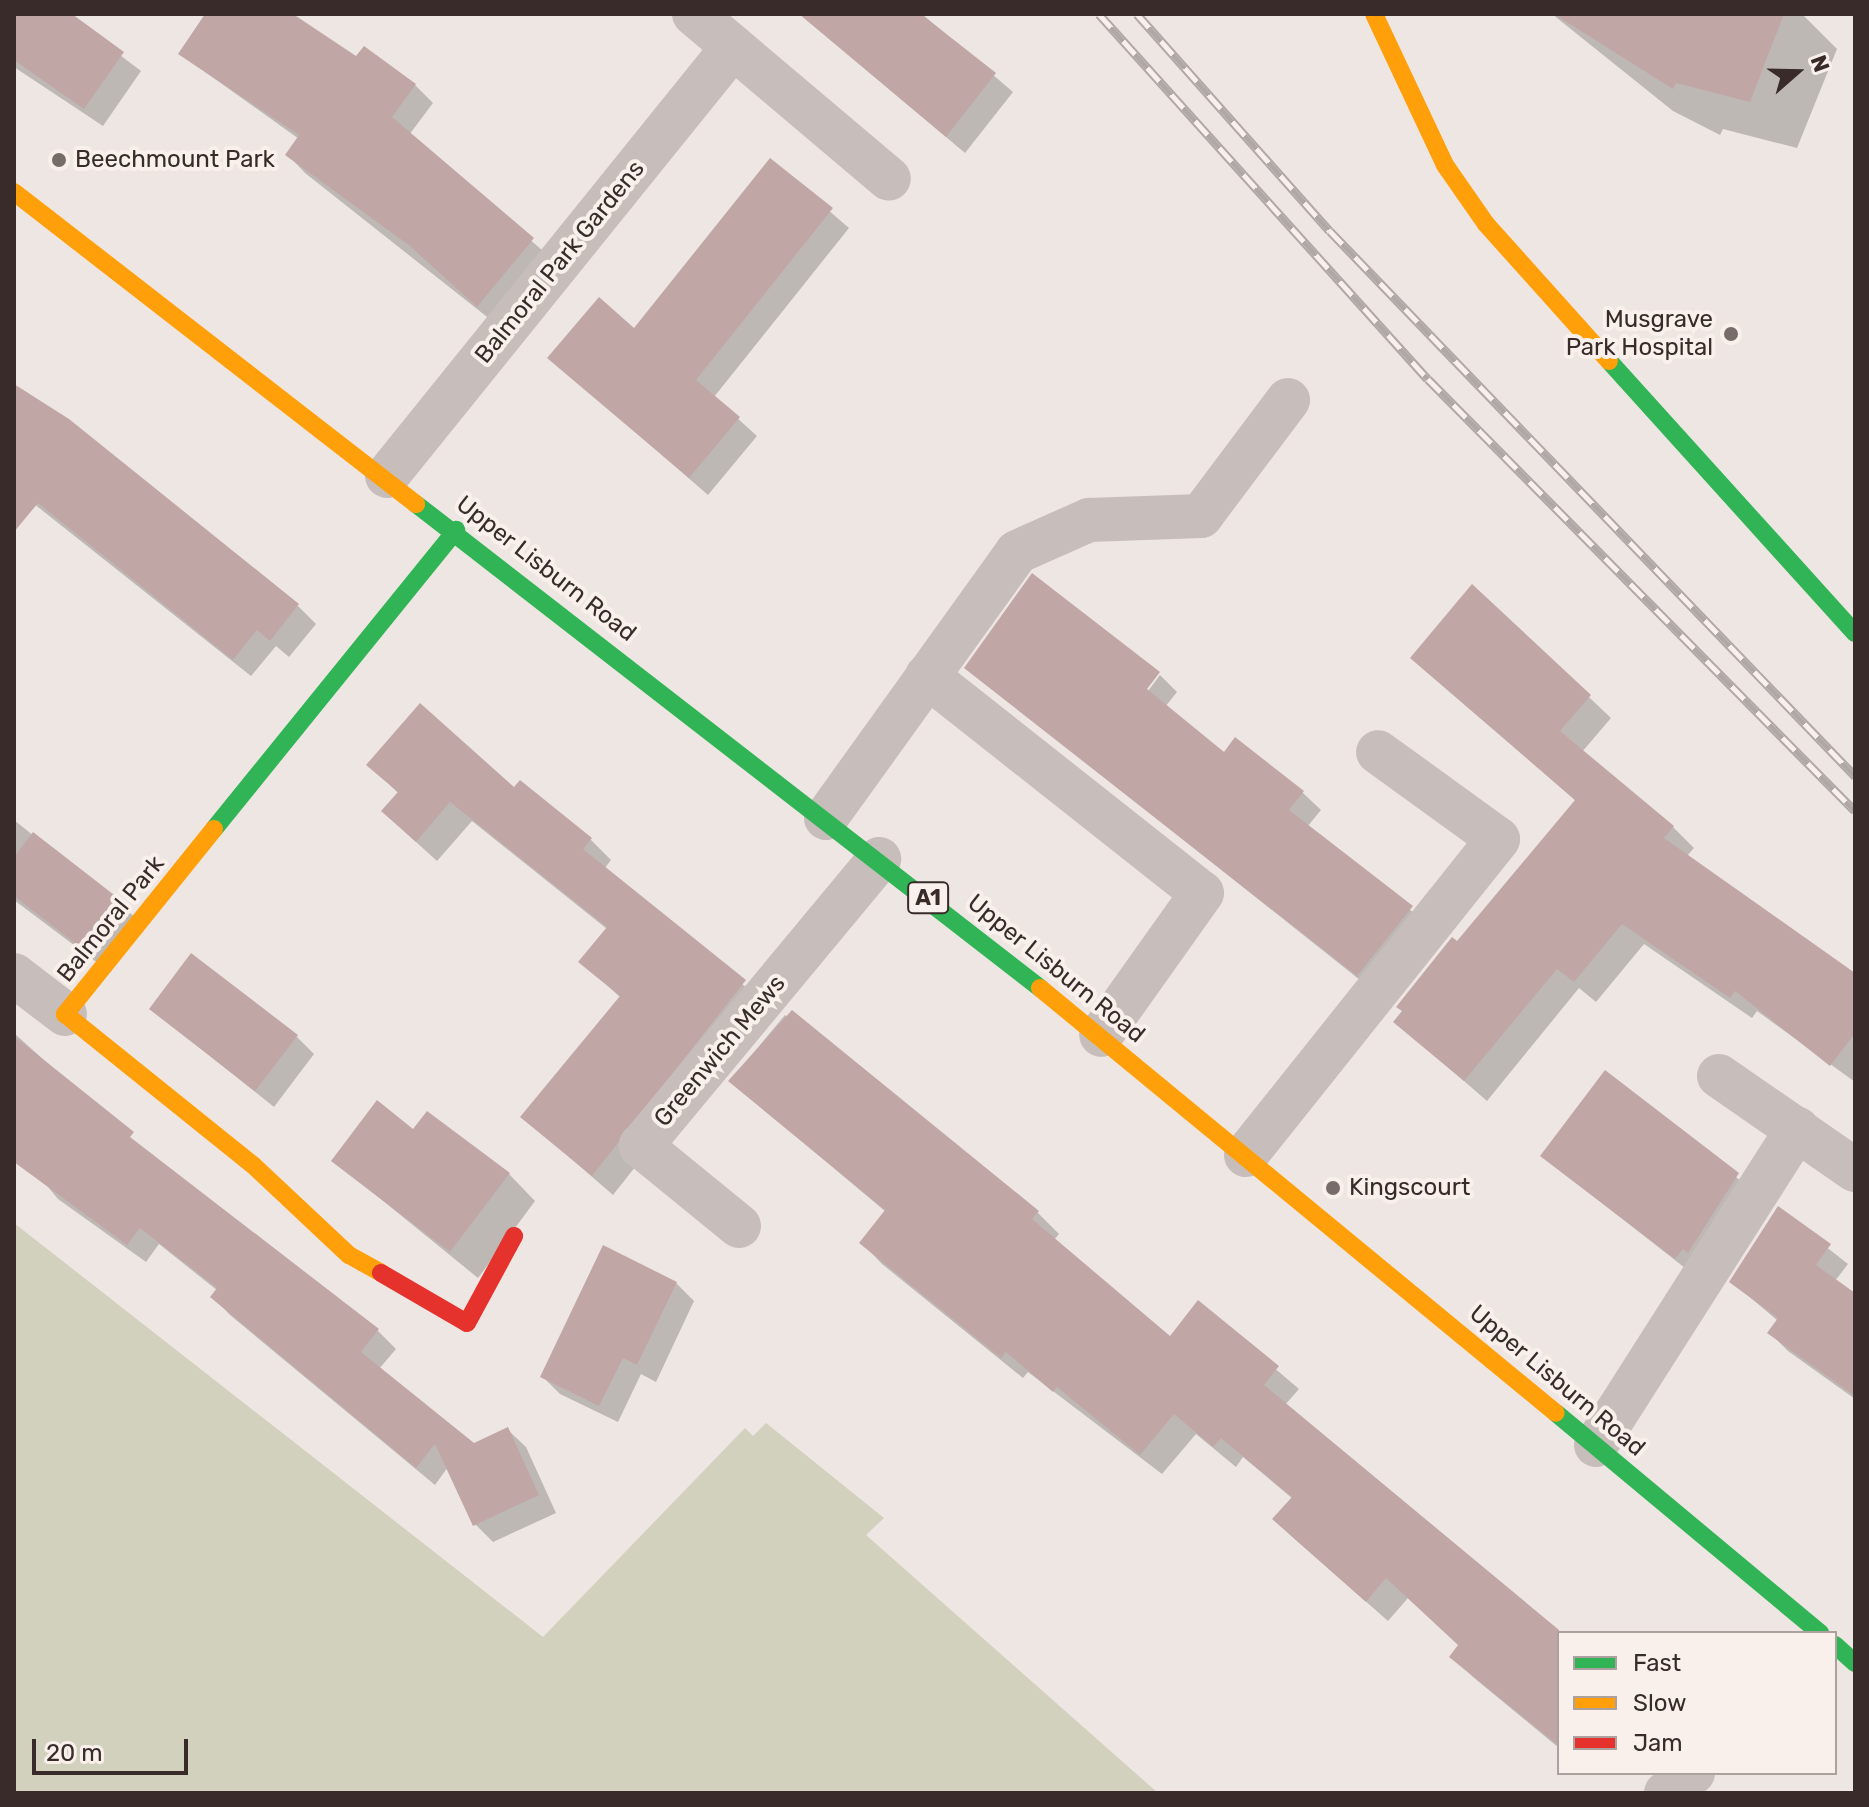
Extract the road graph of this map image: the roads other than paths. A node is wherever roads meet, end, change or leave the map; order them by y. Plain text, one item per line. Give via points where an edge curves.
1 (694, 14) edge
2 (1374, 14) edge
3 (733, 47) junction
4 (889, 179) dead end
5 (14, 192) edge
6 (1288, 400) dead end
7 (387, 476) junction
8 (456, 530) junction
9 (1855, 633) edge
10 (927, 676) junction
11 (1378, 752) dead end
12 (826, 818) junction
13 (879, 859) junction
14 (14, 975) edge
15 (65, 1014) junction
16 (1101, 1035) junction
17 (1719, 1076) dead end
18 (1797, 1129) junction
19 (1246, 1155) junction
20 (1855, 1170) edge
21 (739, 1226) dead end
22 (514, 1236) dead end
23 (1596, 1445) junction
24 (1813, 1631) edge
25 (1690, 1775) edge
26 (1666, 1793) edge

1 - 3 street
2 - 9 main road via 1445,165 1486,224
3 - 4 street
3 - 7 street, Balmoral Park Gardens
5 - 7 main road, Upper Lisburn Road / A1
6 - 10 street via 1201,516 1089,520 1017,552
7 - 8 main road, Upper Lisburn Road / A1
8 - 12 main road, Upper Lisburn Road / A1
8 - 15 main road, Balmoral Park
10 - 12 street
10 - 16 street via 1202,893
11 - 19 street via 1498,839
12 - 13 main road, Upper Lisburn Road / A1
13 - 16 main road, Upper Lisburn Road / A1
13 - 21 street, Greenwich Mews via 641,1146
14 - 15 street
15 - 22 main road, Balmoral Park via 253,1165 349,1255 467,1323
16 - 19 main road, Upper Lisburn Road / A1
17 - 18 street
18 - 20 street
18 - 23 street
19 - 23 main road, Upper Lisburn Road / A1
23 - 24 main road, Upper Lisburn Road / A1
25 - 26 street

